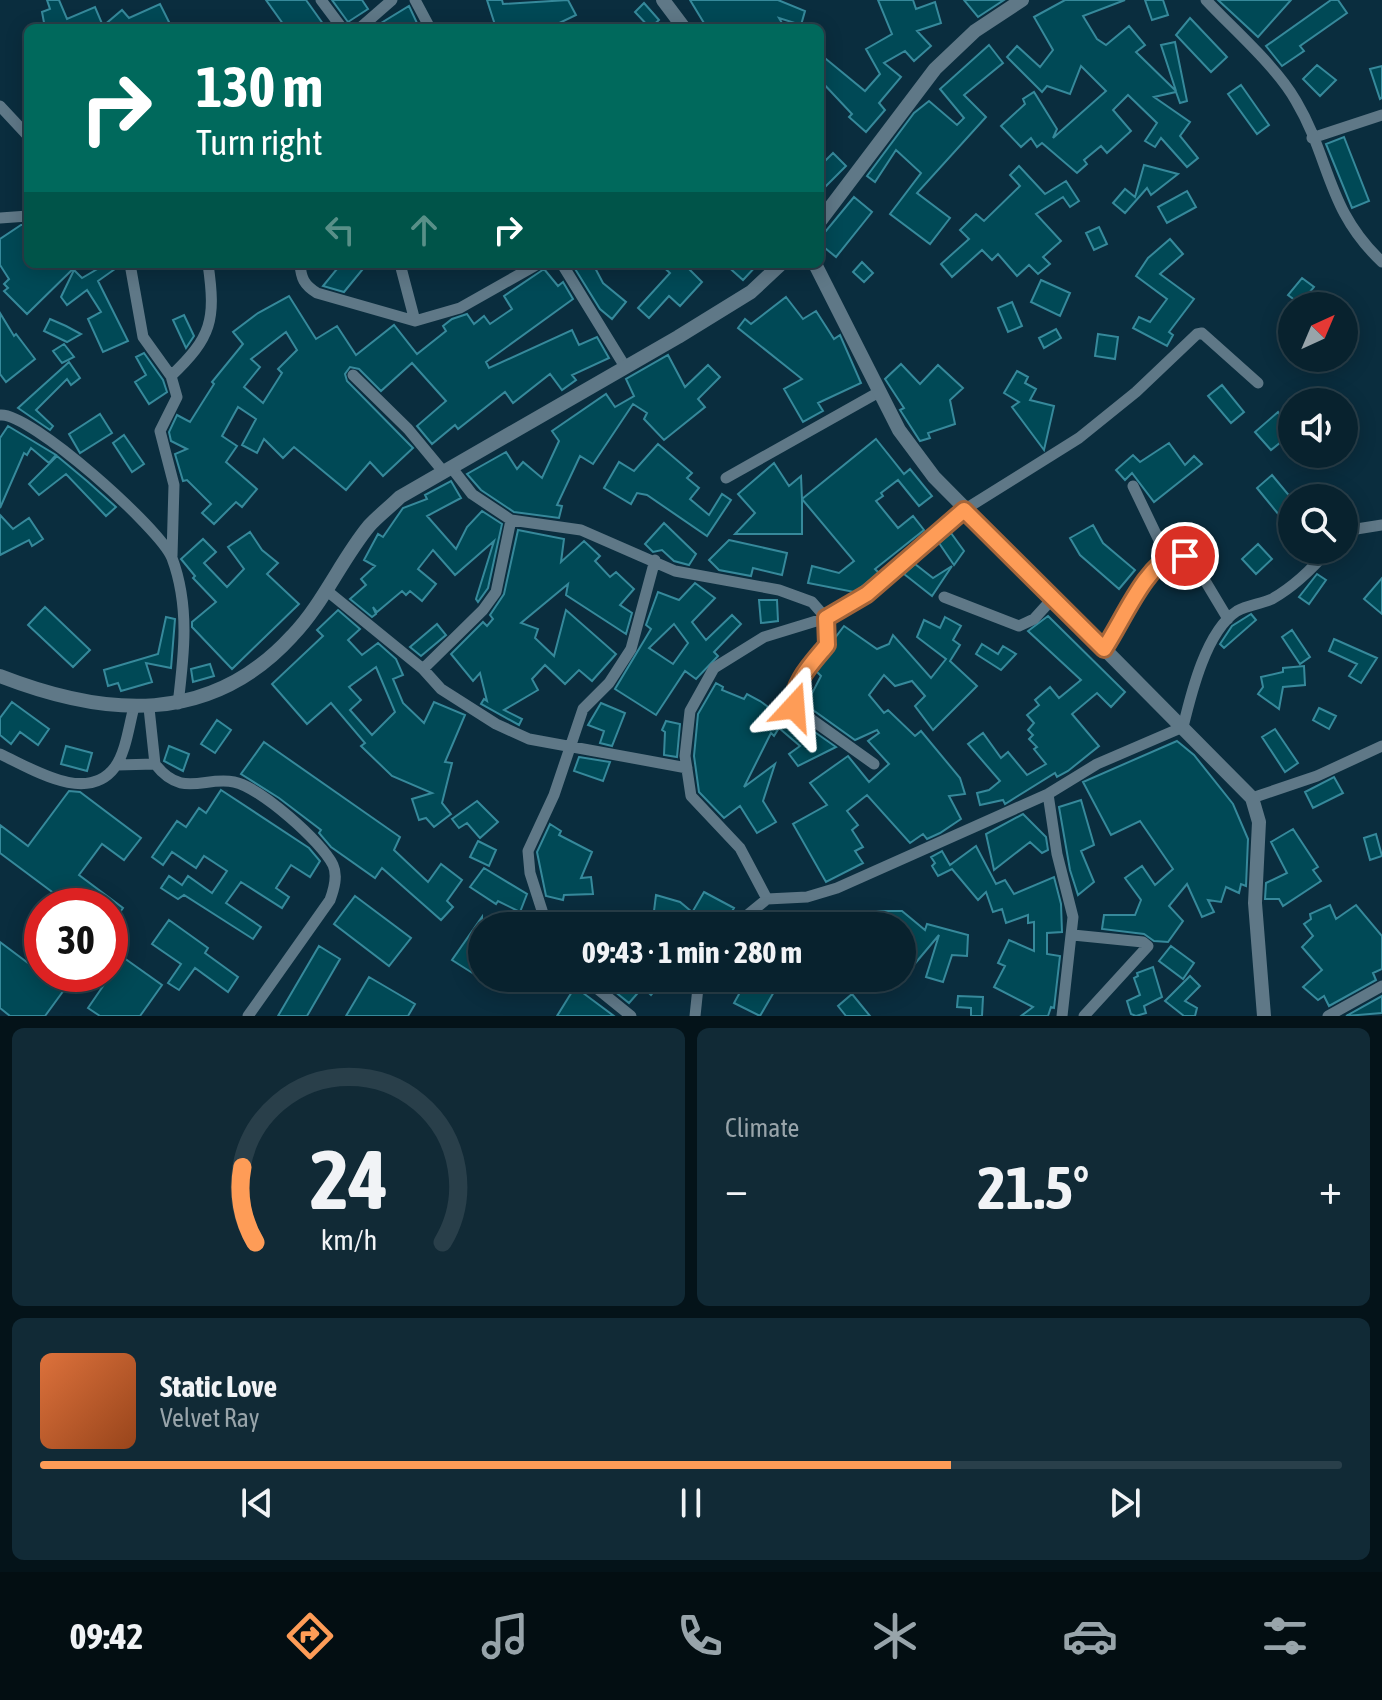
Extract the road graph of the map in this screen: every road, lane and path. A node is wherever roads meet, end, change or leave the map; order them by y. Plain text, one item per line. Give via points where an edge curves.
1 (321, 0) edge
2 (392, 0) edge
3 (415, 0) edge
4 (663, 0) edge
5 (1022, 0) edge
6 (1206, 0) edge
7 (339, 24) edge
8 (365, 24) edge
9 (428, 24) edge
10 (681, 24) edge
11 (0, 106) edge
12 (1382, 115) edge
13 (24, 132) edge
14 (1312, 138) junction
15 (24, 216) edge
16 (824, 216) edge
17 (0, 218) edge
18 (1382, 262) edge
19 (131, 268) edge
20 (209, 268) edge
21 (300, 268) edge
22 (401, 268) edge
23 (531, 268) edge
24 (564, 268) edge
25 (777, 268) edge
26 (817, 268) edge
27 (415, 321) junction
28 (624, 365) junction
29 (353, 375) dead end
30 (171, 376) junction
31 (1258, 383) dead end
32 (879, 392) junction
33 (0, 415) edge
34 (446, 468) junction
35 (726, 478) dead end
36 (1133, 486) dead end
37 (964, 510) junction
38 (511, 520) junction
39 (1382, 525) edge
40 (1358, 529) edge
41 (172, 556) junction
42 (1167, 557) junction
43 (655, 560) junction
44 (1316, 564) edge
45 (326, 590) junction
46 (944, 597) dead end
47 (1053, 598) junction
48 (826, 618) junction
49 (1228, 619) junction
50 (1104, 649) junction
51 (423, 669) junction
52 (0, 676) edge
53 (178, 704) junction
54 (134, 707) junction
55 (149, 708) junction
56 (1183, 727) junction
57 (569, 744) junction
58 (1382, 746) edge
59 (0, 754) edge
60 (155, 764) junction
61 (874, 764) dead end
62 (117, 765) junction
63 (687, 768) junction
64 (1048, 794) junction
65 (1252, 798) junction
66 (767, 899) junction
67 (543, 912) edge
68 (751, 912) edge
69 (1073, 935) junction
70 (1382, 986) edge
71 (601, 992) edge
72 (698, 992) edge
73 (248, 1016) edge
74 (631, 1016) edge
75 (695, 1016) edge
76 (1062, 1016) edge
77 (1084, 1016) edge
78 (1264, 1016) edge
79 (1328, 1016) edge

1 - 7 street
2 - 8 street
3 - 9 street
4 - 10 street
5 - 16 street via 975,31 935,69
6 - 14 street via 1296,100
11 - 13 street
12 - 14 street
14 - 18 street via 1334,197 1362,243
15 - 17 street
19 - 30 street via 143,337
20 - 30 street via 213,300 209,331 198,351
21 - 27 street via 307,287 317,293
22 - 27 street
23 - 27 street via 460,308
24 - 28 street
25 - 28 street via 751,292
26 - 32 street
28 - 34 street
29 - 34 street
30 - 41 street via 177,397 160,431 174,485
31 - 37 street via 1197,334 1079,438
32 - 35 street
32 - 37 street via 899,430
33 - 41 street via 10,413 59,446 102,482
34 - 38 street via 472,494
34 - 45 street via 400,497 370,526
36 - 42 street
37 - 47 street
37 - 48 street via 867,594
38 - 43 street via 581,530
38 - 51 street via 496,592
39 - 40 street
41 - 53 street via 187,630
42 - 49 street via 1177,552 1185,556
42 - 50 street
43 - 48 street via 675,571 779,590 812,602
43 - 57 street via 631,649 609,683 583,709
44 - 49 street via 1271,599
45 - 51 street
45 - 53 street via 292,637 240,680
46 - 47 street via 1019,626 1034,619
47 - 50 street
48 - 61 street via 827,645 806,671 792,698 794,707
48 - 63 street via 764,637 714,668 690,711
49 - 56 street via 1204,656
50 - 56 street
51 - 57 street via 441,689 496,724 529,739
52 - 54 street via 29,687
53 - 55 street
54 - 55 street
54 - 62 street
55 - 60 street
56 - 64 street via 1097,764
56 - 65 street
57 - 63 street
57 - 67 street via 554,795 528,851
58 - 65 street
59 - 62 street via 70,783 99,780
60 - 62 street
60 - 73 street via 190,785 236,782 255,792 324,851 334,867 330,900
63 - 66 street via 691,796 740,848
64 - 66 street via 837,888 807,897
64 - 69 street
65 - 78 street via 1259,822 1255,903
66 - 68 street
69 - 76 street
69 - 77 street via 1148,946
70 - 79 street
71 - 74 street
72 - 75 street

